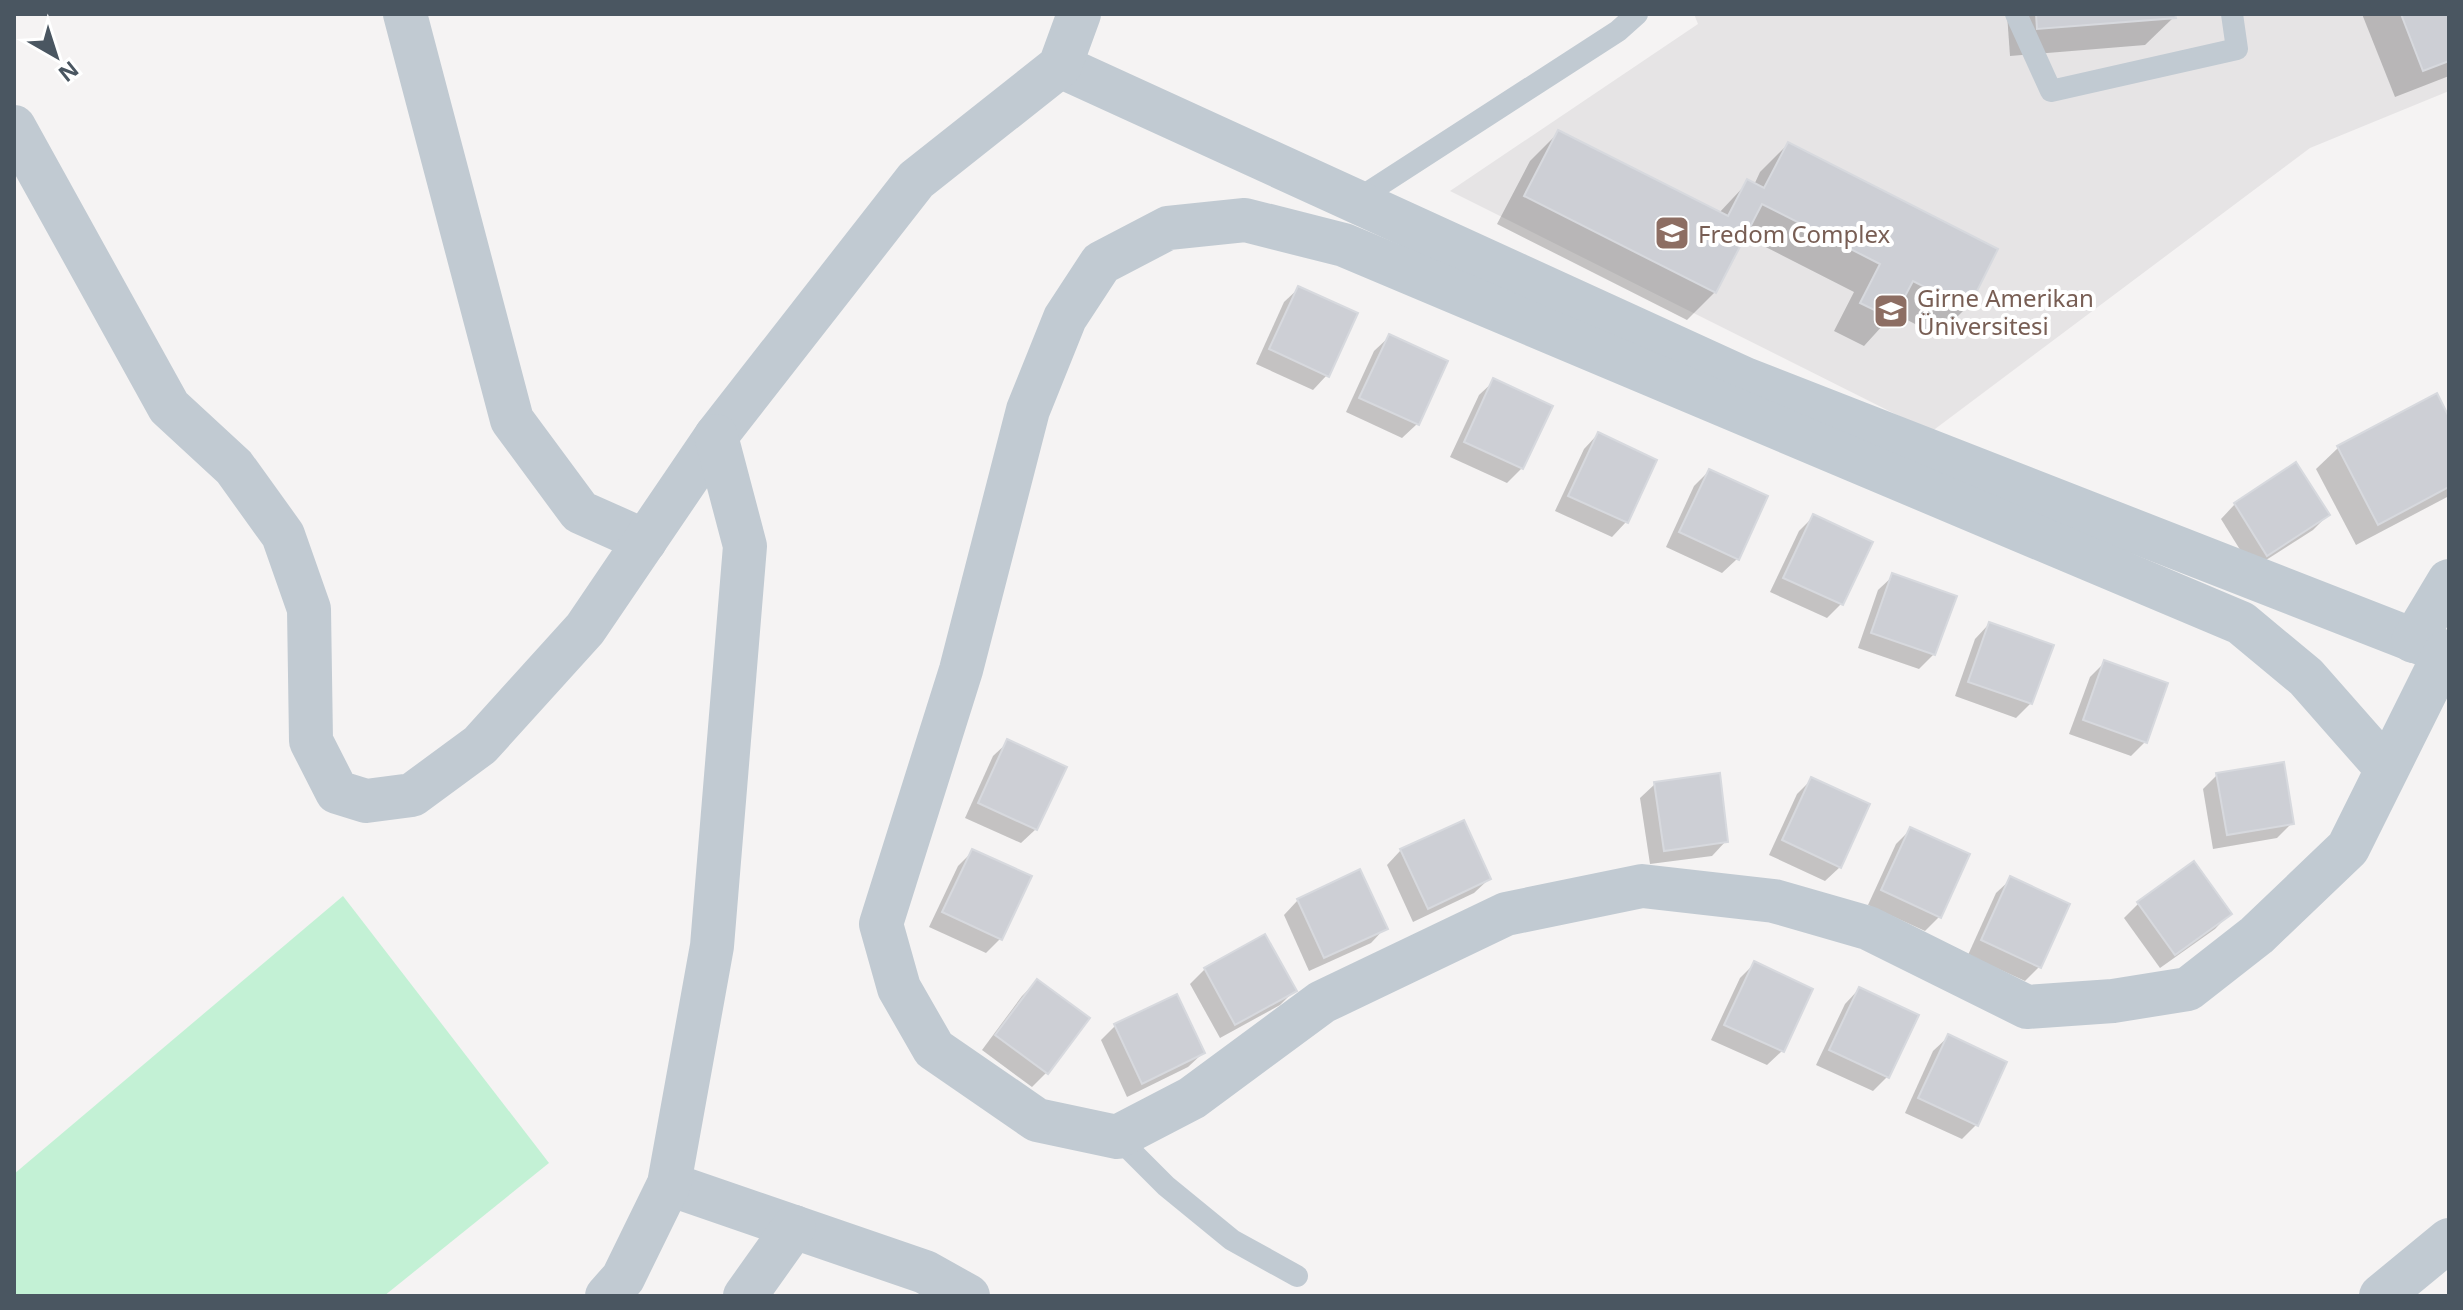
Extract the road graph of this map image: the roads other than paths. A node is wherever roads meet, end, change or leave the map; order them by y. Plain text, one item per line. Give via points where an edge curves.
1 (405, 14) edge
2 (1079, 14) edge
3 (1637, 14) edge
4 (2016, 14) edge
5 (2232, 14) edge
6 (1060, 66) junction
7 (14, 127) edge
8 (1355, 201) junction
9 (716, 436) junction
10 (645, 541) junction
11 (2449, 581) edge
12 (2435, 649) edge
13 (2387, 769) junction
14 (1117, 1137) junction
15 (669, 1184) junction
16 (794, 1227) junction
17 (2449, 1240) edge
18 (1297, 1276) dead end
19 (607, 1296) edge
20 (745, 1296) edge
21 (968, 1296) edge
22 (2381, 1296) edge

1 - 10 street via 512,420 580,512
2 - 6 street
3 - 8 lane
4 - 5 lane via 2051,91 2237,49
6 - 8 street
6 - 9 street via 916,180
7 - 10 street via 169,407 234,467 283,535 309,609 311,741 337,792 366,801 412,795 480,745 585,629
8 - 12 street via 1745,379
9 - 10 street
9 - 15 street via 745,546 712,946
11 - 12 street
12 - 13 street
13 - 14 street via 2348,848 2257,935 2188,989 2027,1007 1868,928 1774,901 1642,886 1506,914 1350,988 1322,1002 1192,1098
13 - 14 street via 2306,677 2241,623 1344,245 1245,220 1168,228 1101,263 1065,318 1028,410 961,670 881,924 899,988 934,1049 1037,1120
14 - 18 lane via 1232,1240
15 - 16 street
15 - 19 street via 623,1278
16 - 20 street
16 - 21 street via 925,1272
17 - 22 street

